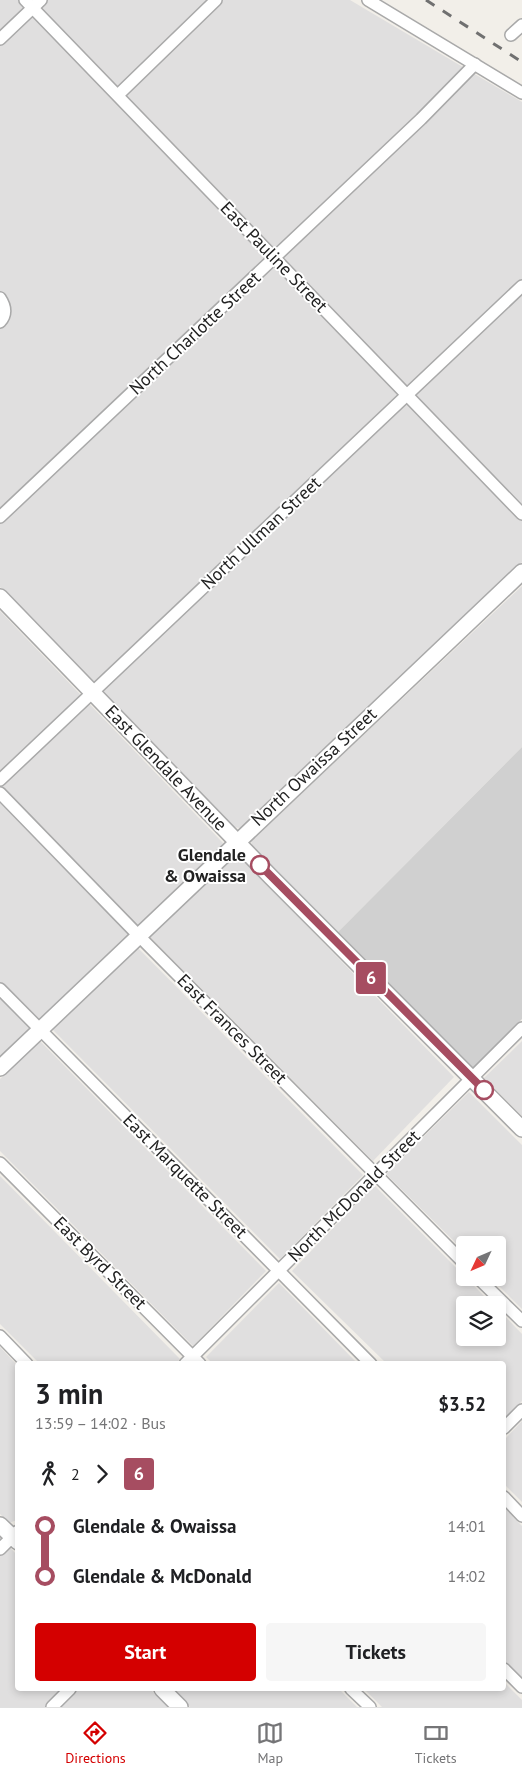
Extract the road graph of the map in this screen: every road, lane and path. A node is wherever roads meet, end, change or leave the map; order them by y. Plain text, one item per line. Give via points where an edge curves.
1 (216, 0) edge
2 (368, 0) edge
3 (33, 3) edge
4 (522, 25) edge
5 (511, 35) dead end
6 (0, 39) edge
7 (476, 64) junction
8 (522, 93) edge
9 (118, 95) junction
10 (275, 258) junction
11 (522, 286) edge
12 (3, 304) edge
13 (0, 322) edge
14 (407, 395) junction
15 (522, 514) edge
16 (0, 517) edge
17 (522, 572) edge
18 (0, 597) edge
19 (91, 692) junction
20 (0, 780) edge
21 (0, 793) edge
22 (237, 840) junction
23 (138, 935) junction
24 (0, 988) edge
25 (522, 1028) edge
26 (40, 1030) junction
27 (0, 1068) edge
28 (472, 1078) junction
29 (522, 1129) edge
30 (0, 1163) edge
31 (375, 1174) junction
32 (456, 1255) edge
33 (279, 1270) junction
34 (486, 1286) edge
35 (522, 1322) edge
36 (0, 1336) edge
37 (24, 1361) edge
38 (193, 1361) edge
39 (368, 1361) edge
40 (522, 1410) edge
41 (506, 1426) edge
42 (506, 1499) edge
43 (522, 1516) edge
44 (0, 1525) edge
45 (15, 1536) edge
46 (15, 1538) edge
47 (0, 1549) edge
48 (506, 1671) edge
49 (522, 1687) edge
50 (68, 1691) edge
51 (164, 1691) edge
52 (354, 1691) edge
53 (52, 1707) edge
54 (180, 1707) edge
55 (370, 1707) edge

1 - 9 street
2 - 7 street
3 - 6 street
3 - 9 street, East Pauline Street
4 - 5 street
7 - 8 street
7 - 10 street, North Charlotte Street
9 - 10 street, East Pauline Street
10 - 14 street, East Pauline Street
10 - 16 street, North Charlotte Street
11 - 14 street, North Ullman Street
12 - 13 street via 4,317
14 - 15 street, East Pauline Street
14 - 19 street, North Ullman Street
17 - 22 street, North Owaissa Street
18 - 19 street, East Glendale Avenue
19 - 20 street, North Ullman Street
19 - 22 street, East Glendale Avenue
21 - 23 street, East Frances Street
22 - 23 street, North Owaissa Street
22 - 28 street, East Glendale Avenue
23 - 26 street, North Owaissa Street
23 - 31 street, East Frances Street
24 - 26 street, East Marquette Street
25 - 28 street, North McDonald Street
26 - 27 street, North Owaissa Street
26 - 33 street, East Marquette Street
28 - 29 street, East Glendale Avenue
28 - 31 street, North McDonald Street
30 - 38 street, East Byrd Street
31 - 32 street, East Frances Street
31 - 33 street, North McDonald Street
33 - 38 street, North McDonald Street
33 - 39 street, East Marquette Street
34 - 35 street
36 - 37 street
40 - 41 street
42 - 43 street
44 - 45 street
46 - 47 street
48 - 49 street
50 - 53 street
51 - 54 street
52 - 55 street

